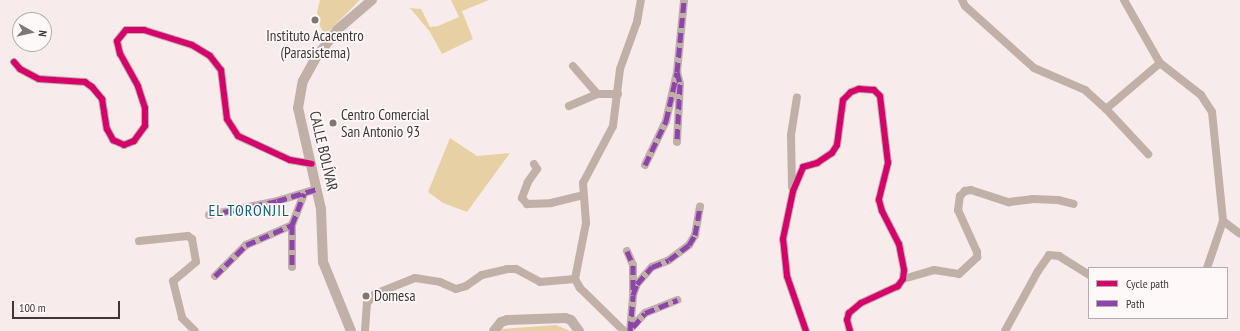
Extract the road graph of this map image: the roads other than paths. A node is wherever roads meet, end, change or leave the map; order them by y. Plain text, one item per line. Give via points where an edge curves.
1 (372, 0) edge
2 (640, 0) edge
3 (684, 0) edge
4 (962, 0) edge
5 (1124, 0) edge
6 (14, 62) dead end
7 (1160, 63) junction
8 (573, 66) dead end
9 (677, 72) junction
10 (597, 94) junction
11 (618, 94) junction
12 (797, 97) dead end
13 (570, 106) dead end
14 (1106, 109) junction
15 (677, 142) dead end
16 (1148, 154) dead end
17 (312, 164) junction
18 (534, 164) dead end
19 (644, 165) dead end
20 (317, 189) junction
21 (793, 191) junction
22 (304, 193) junction
23 (582, 195) junction
24 (1074, 204) dead end
25 (700, 206) dead end
26 (209, 215) dead end
27 (1223, 221) junction
28 (292, 225) junction
29 (1240, 234) edge
30 (139, 241) dead end
31 (627, 251) dead end
32 (292, 267) dead end
33 (1207, 267) edge
34 (1088, 274) edge
35 (216, 276) dead end
36 (575, 278) junction
37 (903, 279) junction
38 (633, 295) junction
39 (678, 300) dead end
40 (195, 331) edge
41 (351, 331) edge
42 (365, 331) edge
43 (494, 331) edge
44 (579, 331) edge
45 (624, 331) edge
46 (630, 331) edge
47 (806, 331) edge
48 (850, 331) edge
49 (1005, 331) edge

1 - 17 street, CALLE BOLÍVAR via 337,30 317,56 303,81 298,108
2 - 11 street via 637,22 620,69
3 - 9 street
4 - 14 street via 965,6 1034,68 1085,90
5 - 7 street
6 - 17 street via 20,69 39,79 85,82 92,87 102,99 113,140 124,145 134,142 145,126 145,108 138,86 120,54 118,41 126,30 144,30 192,45 210,56 221,70 227,119 238,136 290,160
7 - 14 street
7 - 27 street via 1201,95 1212,112
8 - 10 street
9 - 15 street via 680,84
9 - 19 street via 666,121
10 - 11 street
10 - 13 street
11 - 23 street via 613,126 583,183
12 - 21 street via 791,135
14 - 16 street
17 - 20 street, CALLE BOLÍVAR
18 - 23 street via 537,169 528,182 522,198 527,204 551,203
20 - 22 street
20 - 41 street, CALLE BOLÍVAR via 322,210 323,262
21 - 37 street via 803,167 817,163 837,145 843,100 851,92 859,89 874,90 880,96 888,163 879,200 899,244
21 - 47 street via 783,239 787,276
22 - 26 street
22 - 28 street
23 - 36 street via 586,223
24 - 37 street via 1058,200 1032,199 1009,202 971,190 965,191 960,196 958,210 977,256 959,274 934,270
25 - 38 street via 695,235 689,245 670,260 652,267 637,284
27 - 29 street
27 - 33 street
28 - 32 street
28 - 35 street via 246,245
30 - 40 street via 188,236 192,239 196,262 173,281 182,318
31 - 38 street via 633,265
34 - 49 street via 1059,256 1049,256
36 - 42 street via 540,282 516,269 507,269 482,274 456,290 440,282 415,278 375,294 367,304
36 - 45 street via 580,288
37 - 48 street via 898,286 861,303 849,313 847,320
38 - 46 street
39 - 46 street via 645,313
43 - 44 street via 501,322 507,320 565,318 571,320

